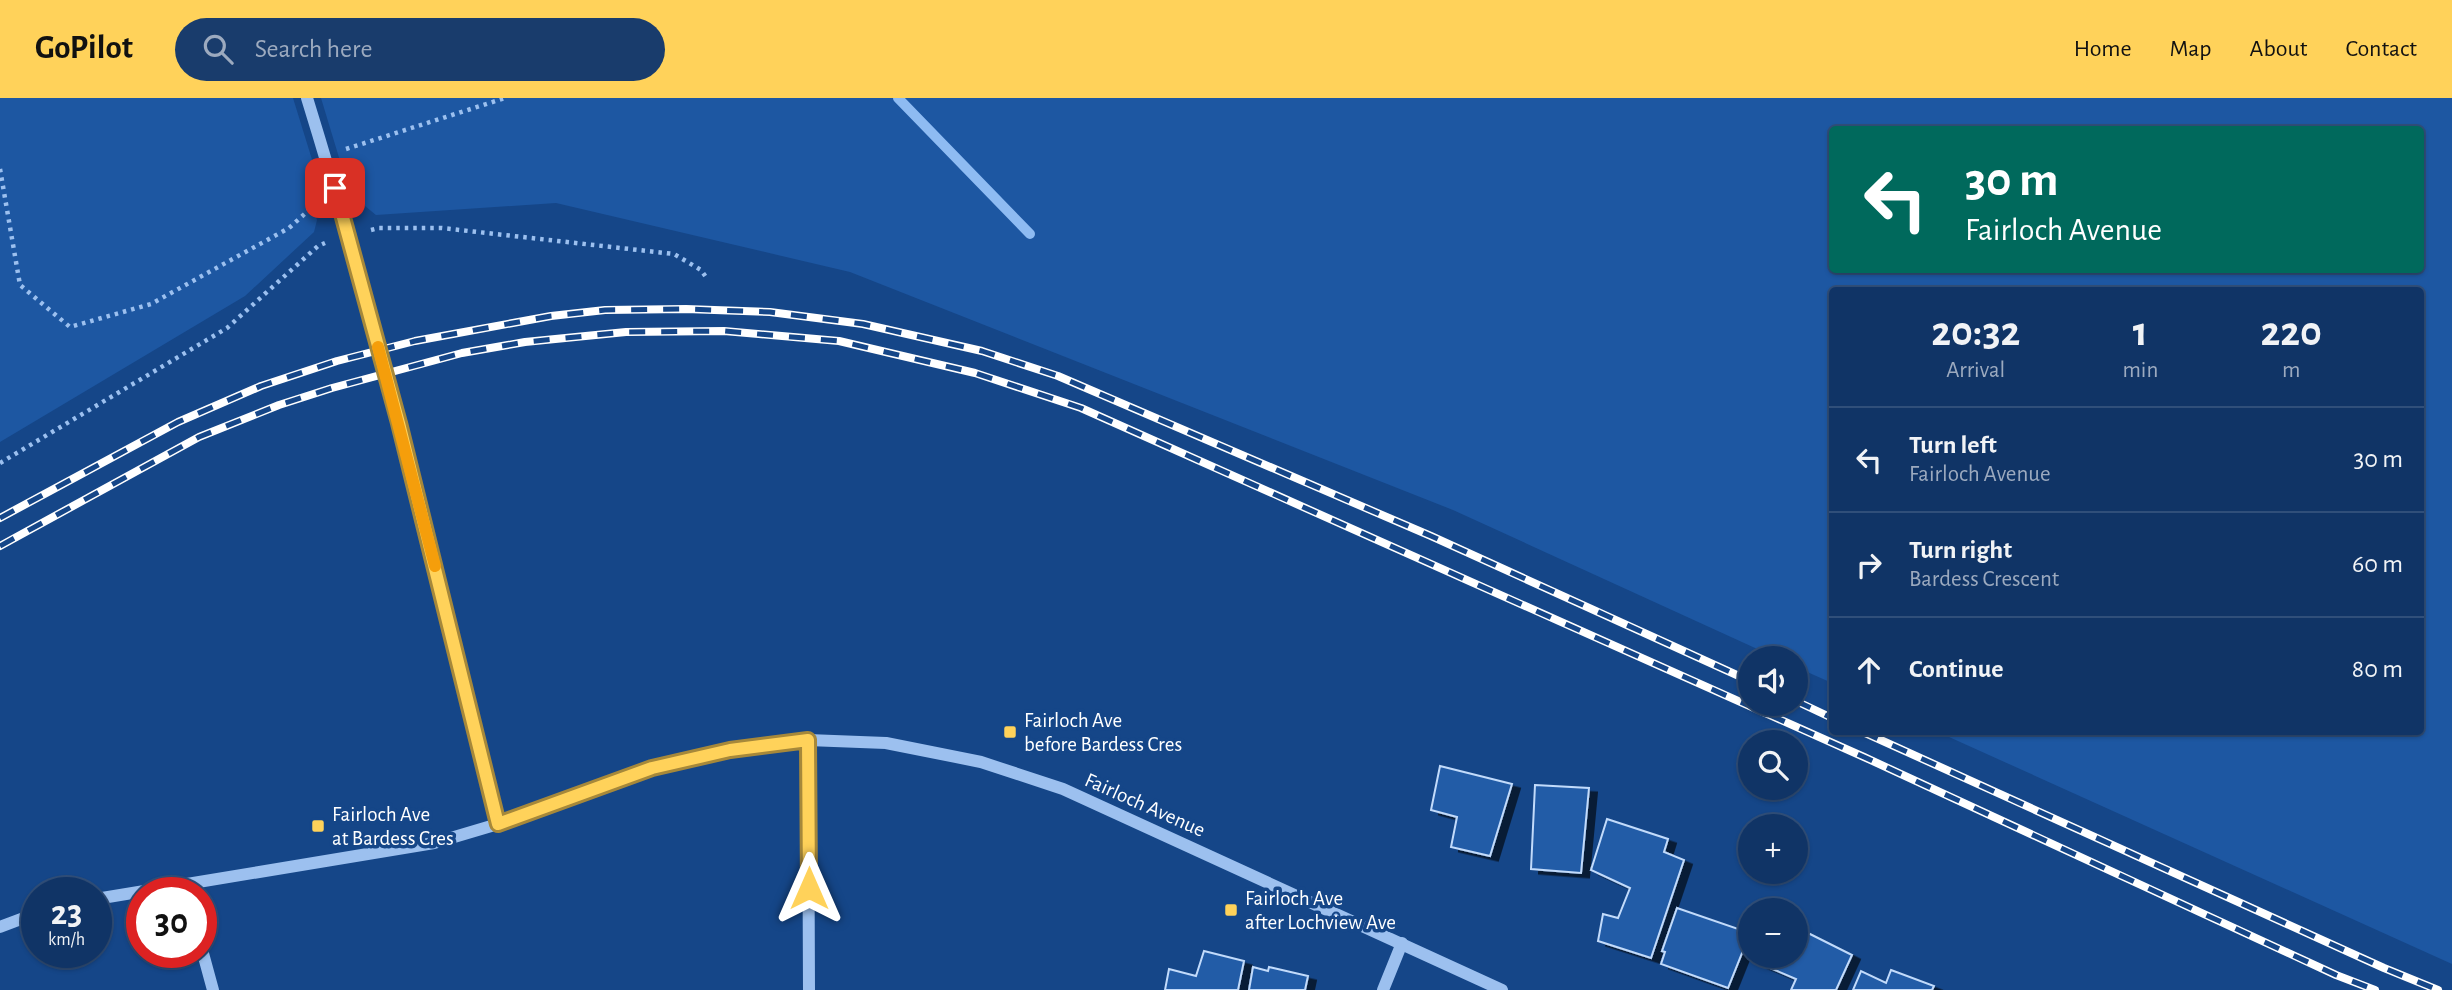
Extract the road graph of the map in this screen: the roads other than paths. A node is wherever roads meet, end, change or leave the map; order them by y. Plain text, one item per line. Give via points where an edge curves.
1 (307, 98) edge
2 (808, 740) junction
3 (498, 824) junction
4 (217, 882) edge
5 (21, 919) edge
6 (0, 927) edge
7 (1402, 943) junction
8 (207, 968) edge
9 (213, 990) edge
10 (809, 990) edge
11 (1383, 990) edge
12 (1502, 990) edge

1 - 3 street via 399,423
2 - 3 street, Fairloch Avenue via 730,750 652,768
2 - 7 street, Fairloch Avenue via 886,743 981,762 1063,789
2 - 10 street
3 - 4 street, Fairloch Avenue via 434,843
5 - 6 street
7 - 11 street
7 - 12 street, Fairloch Avenue
8 - 9 street

